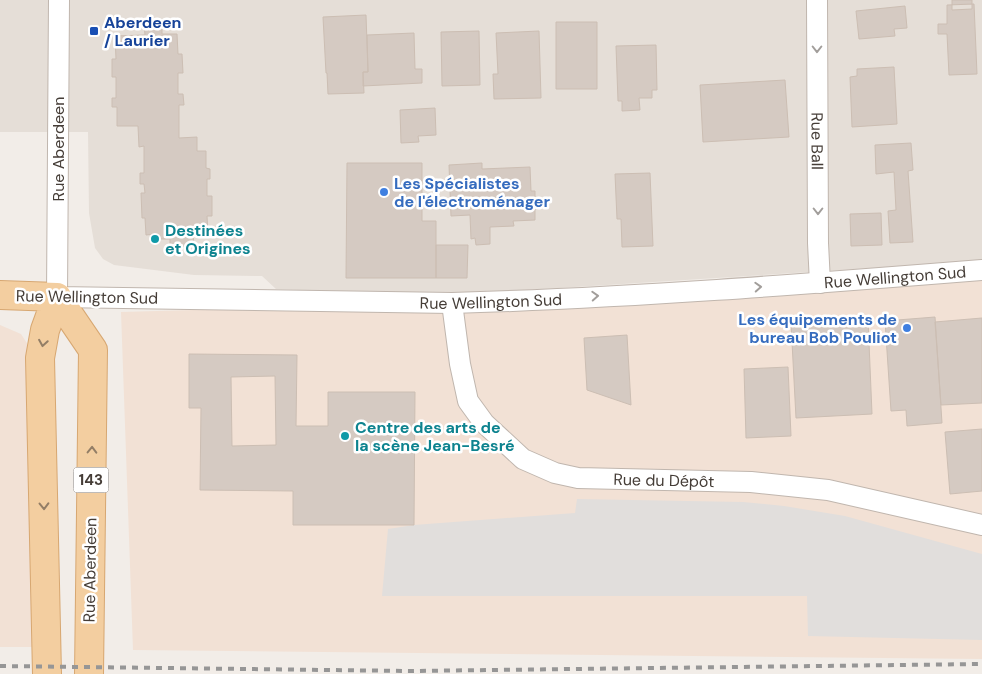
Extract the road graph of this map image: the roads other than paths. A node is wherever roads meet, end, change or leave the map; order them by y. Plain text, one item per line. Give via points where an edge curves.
1 (59, 0) edge
2 (817, 0) edge
3 (982, 270) edge
4 (820, 283) junction
5 (0, 295) edge
6 (57, 297) junction
7 (452, 303) junction
8 (982, 525) edge
9 (47, 674) edge
10 (89, 674) edge

1 - 6 street, Rue Aberdeen
2 -> 4 street, Rue Ball
3 - 4 street, Rue Wellington Sud
7 -> 4 street, Rue Wellington Sud
5 - 6 main road, Rue Wellington Sud
6 - 7 street, Rue Wellington Sud
6 -> 9 main road, Rue Aberdeen via 45,330 40,358
10 -> 6 main road, Rue Aberdeen / 143 via 93,350
7 - 8 street, Rue du Dépôt via 468,401 484,423 515,453 555,473 578,478 751,482 828,490

